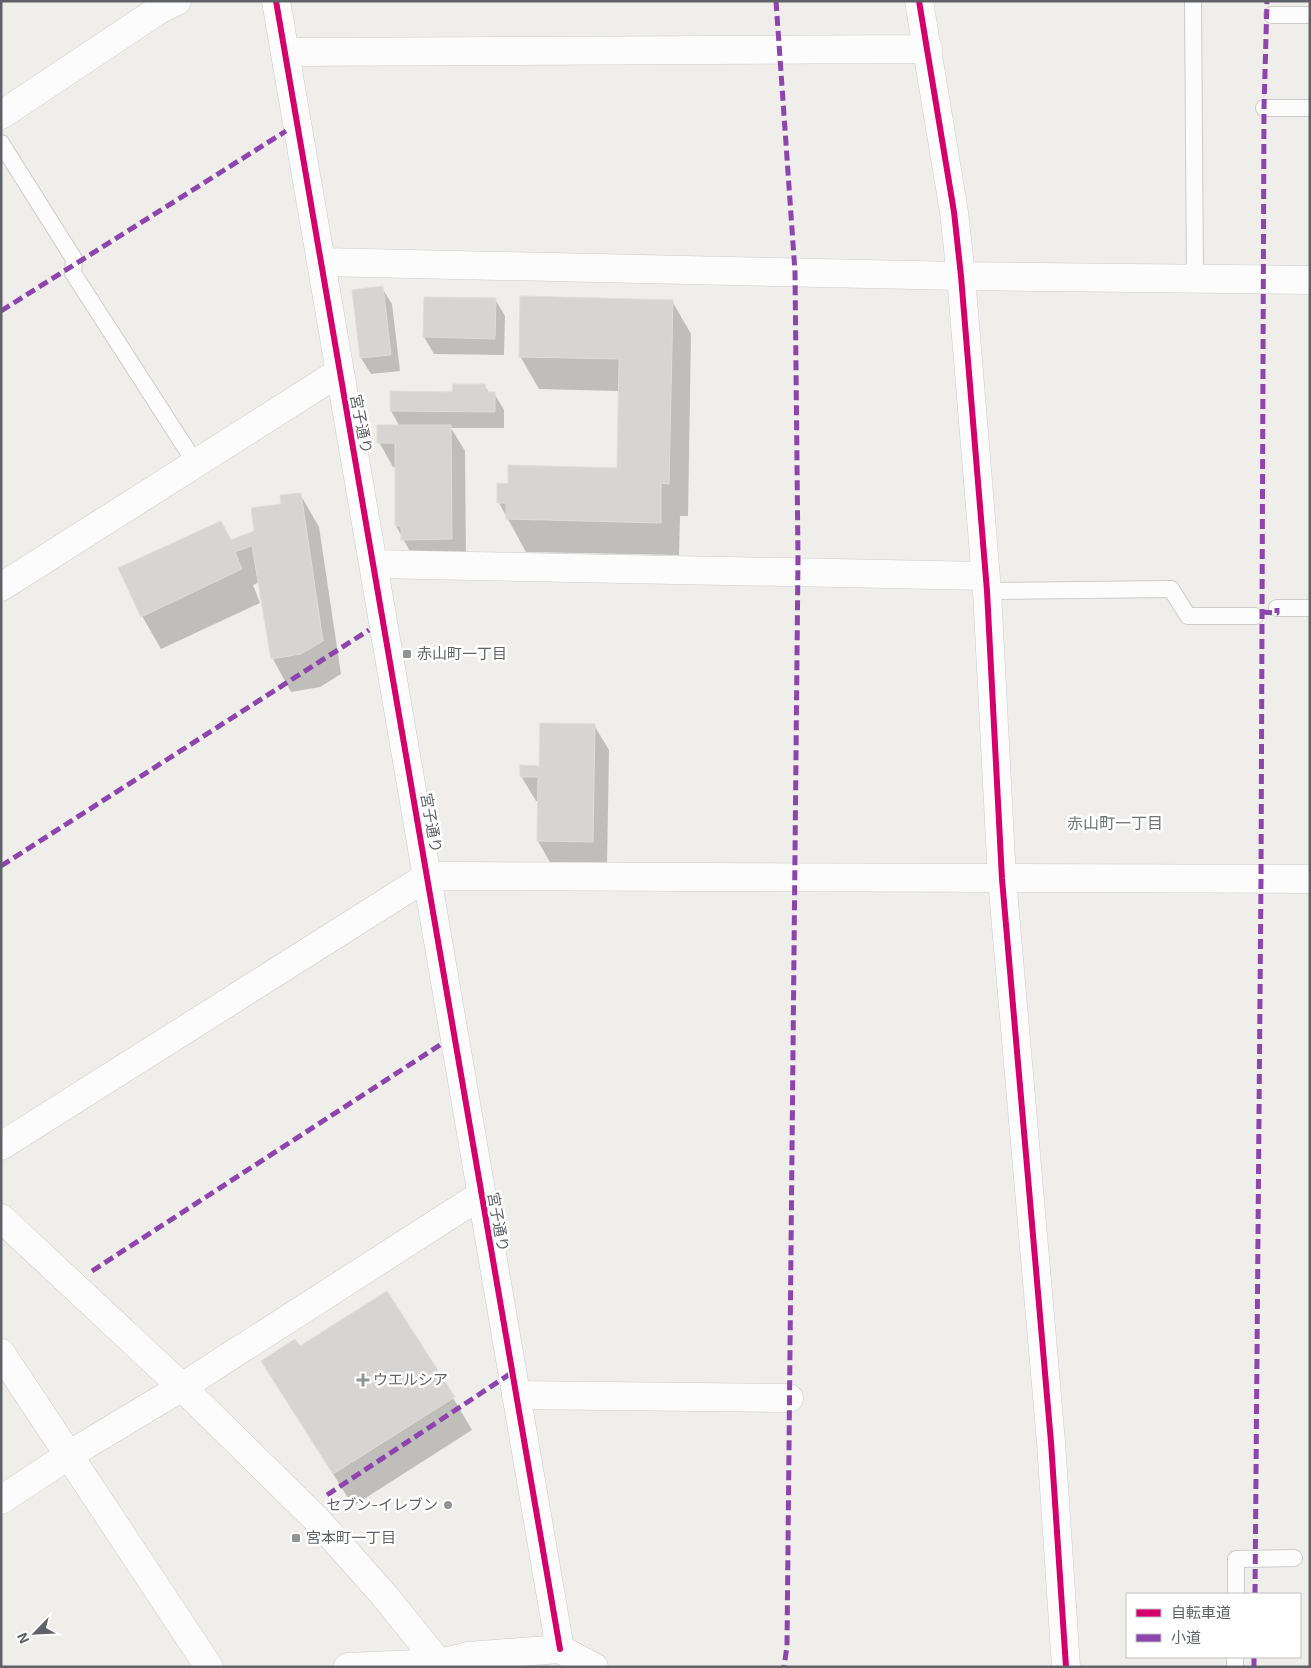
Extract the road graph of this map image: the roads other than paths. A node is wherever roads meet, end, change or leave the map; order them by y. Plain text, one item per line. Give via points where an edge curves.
1 (177, 1) edge
2 (276, 1) edge
3 (919, 1) edge
4 (1193, 1) edge
5 (1272, 15) dead end
6 (1310, 16) edge
7 (928, 49) junction
8 (285, 52) junction
9 (1264, 108) dead end
10 (1310, 108) edge
11 (1, 115) edge
12 (1, 143) edge
13 (322, 262) junction
14 (961, 276) junction
15 (1195, 279) junction
16 (1310, 280) edge
17 (338, 373) junction
18 (196, 464) junction
19 (374, 564) junction
20 (986, 584) junction
21 (1, 587) edge
22 (1277, 608) dead end
23 (1310, 608) edge
24 (1255, 616) dead end
25 (428, 876) junction
26 (1002, 879) junction
27 (1310, 879) edge
28 (1, 1146) edge
29 (481, 1195) junction
30 (1, 1218) edge
31 (1, 1353) edge
32 (182, 1387) junction
33 (516, 1396) junction
34 (790, 1398) dead end
35 (69, 1456) junction
36 (1, 1500) edge
37 (1294, 1558) dead end
38 (1236, 1593) edge
39 (560, 1650) junction
40 (443, 1666) edge
41 (209, 1667) edge
42 (348, 1667) edge
43 (594, 1667) edge
44 (1066, 1667) edge

1 - 11 street
2 - 8 street, 宮子通り
3 - 7 street
4 - 15 lane
5 - 6 lane
7 - 8 street
7 - 14 street
8 - 13 street, 宮子通り
9 - 10 lane
12 - 18 lane via 74,259 74,273
13 - 14 street
13 - 17 street, 宮子通り
14 - 15 street
14 - 20 street
15 - 16 street
17 - 18 street
17 - 19 street, 宮子通り
18 - 21 street
19 - 20 street
19 - 25 street, 宮子通り
20 - 24 lane via 1171,589 1188,616
20 - 26 street
22 - 23 lane
25 - 26 street
25 - 28 street
25 - 29 street, 宮子通り
26 - 27 street
26 - 44 street via 1050,1432
29 - 32 street
29 - 33 street, 宮子通り
30 - 32 street
31 - 35 street
32 - 35 street
32 - 40 street via 318,1521
33 - 34 street
33 - 39 street, 宮子通り
35 - 36 street
35 - 41 street
37 - 38 lane via 1236,1559
39 - 40 street via 468,1656
39 - 43 street
40 - 42 street

